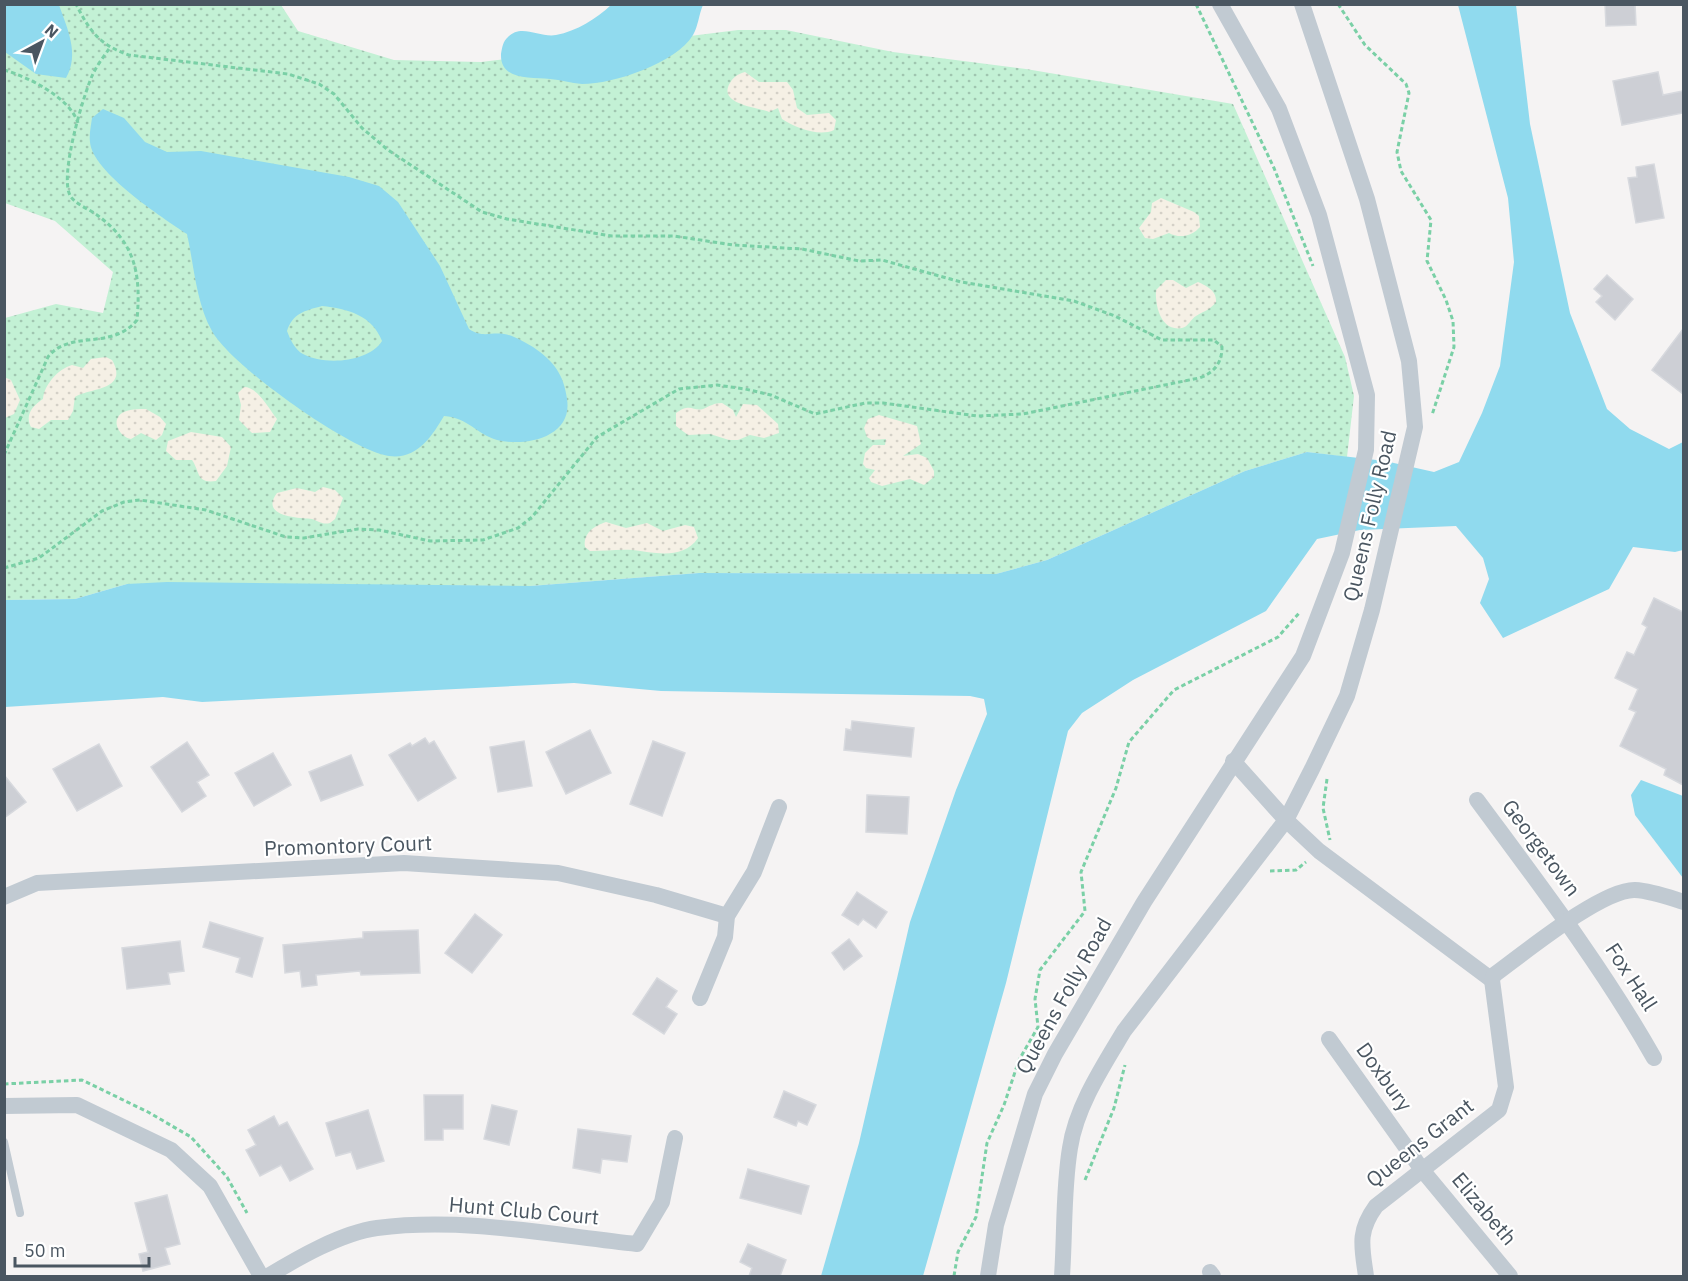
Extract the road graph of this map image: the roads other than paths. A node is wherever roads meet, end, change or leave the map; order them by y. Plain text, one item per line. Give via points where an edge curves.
1 (1220, 4) edge
2 (1302, 4) edge
3 (1233, 761) junction
4 (1477, 800) dead end
5 (778, 807) dead end
6 (1286, 820) junction
7 (4, 897) edge
8 (1683, 903) edge
9 (727, 916) junction
10 (1568, 922) junction
11 (1492, 980) junction
12 (700, 998) dead end
13 (1329, 1039) dead end
14 (1654, 1058) dead end
15 (5, 1107) edge
16 (675, 1138) dead end
17 (4, 1142) edge
18 (1423, 1171) junction
19 (20, 1213) dead end
20 (261, 1276) edge
21 (268, 1276) edge
22 (987, 1276) edge
23 (1062, 1276) edge
24 (1366, 1276) edge
25 (1510, 1276) edge

1 - 3 street, Queens Folly Road via 1279,109 1319,214 1367,395 1366,450 1342,554 1303,656
2 - 6 street, Queens Folly Road via 1367,200 1408,361 1415,427 1347,696
3 - 6 street
3 - 22 street, Queens Folly Road via 1144,902 1035,1094 996,1225
4 - 10 street, Georgetown
5 - 9 street via 754,872
6 - 11 street via 1319,851
6 - 23 street, Queens Folly Road via 1124,1031 1103,1065 1070,1147
7 - 9 street, Promontory Court via 37,883 404,863 558,873
8 - 10 street via 1633,890 1587,908
9 - 12 street via 725,937
10 - 11 street
10 - 14 street, Fox Hall
11 - 18 street, Queens Grant via 1506,1087 1500,1110
13 - 18 street, Doxbury
15 - 20 street via 77,1105 171,1150 210,1186
16 - 21 street, Hunt Club Court via 662,1202 637,1244 460,1225 375,1228 312,1250
17 - 19 lane
18 - 24 street, Queens Grant via 1376,1206 1369,1216 1360,1249
18 - 25 street, Elizabeth

